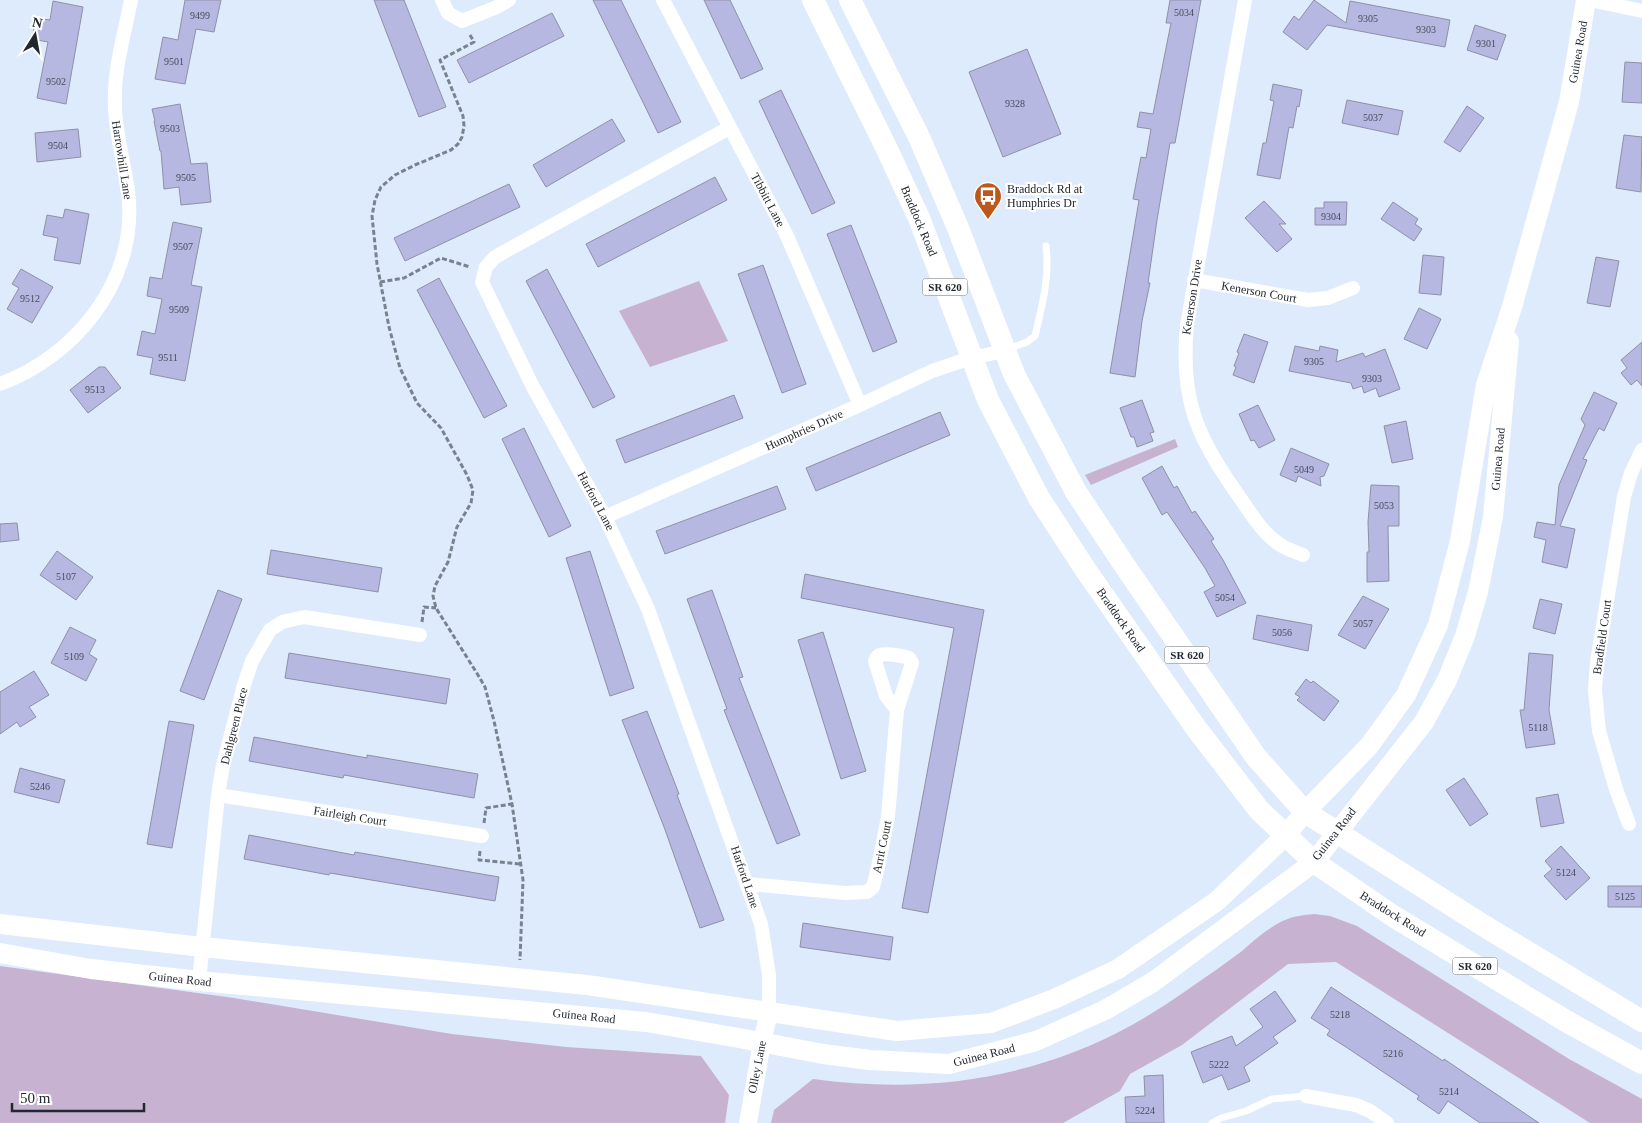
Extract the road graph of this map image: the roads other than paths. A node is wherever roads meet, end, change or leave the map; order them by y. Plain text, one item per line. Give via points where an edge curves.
1 (131, 0) edge
2 (442, 0) edge
3 (509, 0) edge
4 (663, 0) edge
5 (813, 0) edge
6 (850, 0) edge
7 (1246, 0) edge
8 (1588, 0) edge
9 (1642, 12) edge
10 (729, 128) junction
11 (1046, 246) dead end
12 (1194, 280) junction
13 (1353, 288) dead end
14 (1512, 307) junction
15 (1004, 351) junction
16 (971, 358) junction
17 (0, 384) edge
18 (860, 405) junction
19 (1642, 450) edge
20 (605, 517) junction
21 (1303, 555) dead end
22 (420, 635) road end
23 (897, 710) dead end
24 (218, 795) junction
25 (1305, 812) junction
26 (1629, 824) dead end
27 (1337, 833) junction
28 (482, 836) road end
29 (1285, 836) junction
30 (1314, 862) junction
31 (748, 884) junction
32 (0, 924) edge
33 (202, 947) junction
34 (0, 953) edge
35 (199, 981) junction
36 (769, 1012) junction
37 (1642, 1021) edge
38 (762, 1042) junction
39 (1642, 1063) edge
40 (1306, 1096) joint
41 (748, 1123) edge
42 (1212, 1123) edge
43 (1387, 1123) edge

1 - 17 street, Harrowhill Lane via 115,97 116,125 129,202 122,258 101,304 82,329 52,357
2 - 3 street via 448,13 462,21
4 - 10 street, Tibbitt Lane
5 - 16 main road, Braddock Road / SR 620 via 919,218
6 - 15 main road, SR 620 via 919,137 958,228
7 - 12 street, Kenerson Drive
8 - 9 street
8 - 14 main road, Guinea Road via 1569,102
10 - 18 street, Tibbitt Lane via 787,236
10 - 20 street, Harford Lane via 495,256 485,271 482,282 532,385
11 - 15 lane via 1048,263 1043,304 1035,336
12 - 13 street, Kenerson Court via 1308,300 1328,298
12 - 21 street, Kenerson Drive via 1185,368 1199,432 1217,465 1267,535
14 - 25 main road, Guinea Road via 1486,385 1460,541 1438,625 1406,695 1368,746
14 - 27 main road, Guinea Road via 1493,517 1478,592 1465,636 1447,680 1424,722
15 - 16 street, Humphries Drive
15 - 25 main road, SR 620 via 1076,492 1256,757
16 - 18 street, Humphries Drive via 932,371
16 - 29 main road, Braddock Road / SR 620 via 1011,446 1039,498 1080,561 1196,728 1259,810
18 - 20 street, Humphries Drive
19 - 26 street, Bradfield Court via 1624,497 1595,690 1599,731
20 - 31 street, Harford Lane via 648,609
22 - 24 street, Dahlgreen Place via 304,617 282,622 270,630 252,661 244,685
23 - 31 street, Arrit Court via 888,817 872,887 867,892 845,893
24 - 28 street, Fairleigh Court
24 - 33 street, Dahlgreen Place
25 - 27 main road, SR 620
25 - 29 main road, Guinea Road
27 - 30 main road, Guinea Road
27 - 37 main road, SR 620
29 - 30 main road, Braddock Road / SR 620
29 - 36 main road, Guinea Road via 1216,901 1118,969 1054,999 991,1023 897,1031
30 - 38 main road, Guinea Road via 1153,982 1105,1010 1036,1041 949,1064 870,1060
30 - 39 main road, Braddock Road / SR 620 via 1393,916
31 - 36 street, Harford Lane via 764,941 769,975
32 - 33 main road, Guinea Road
33 - 35 street, Dahlgreen Place
33 - 36 main road, Guinea Road via 587,985
34 - 35 main road, Guinea Road via 90,969
35 - 38 main road, Guinea Road via 637,1022
36 - 38 street, Olley Lane
38 - 41 street, Olley Lane
40 - 42 lane via 1272,1099
40 - 43 street via 1356,1105

